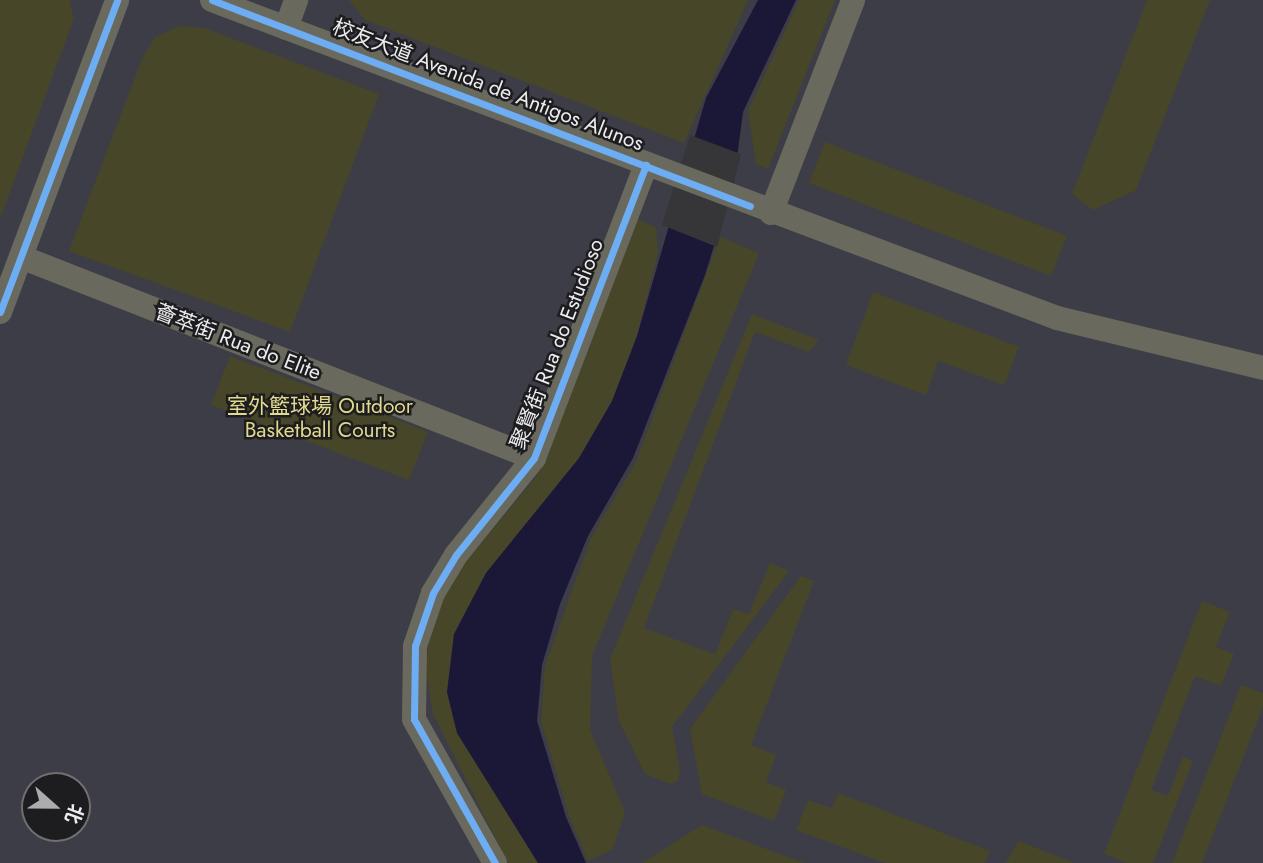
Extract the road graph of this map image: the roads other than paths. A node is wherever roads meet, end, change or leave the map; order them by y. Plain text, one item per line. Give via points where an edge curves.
1 (117, 0) edge
2 (212, 0) edge
3 (296, 0) edge
4 (853, 0) edge
5 (286, 28) junction
6 (650, 166) junction
7 (760, 210) junction
8 (21, 257) junction
9 (0, 312) edge
10 (1263, 368) edge
11 (534, 458) junction
12 (495, 863) edge

1 - 8 street
2 - 5 street, 校友大道 Avenida de Antigos Alunos
3 - 5 street
4 - 7 street
5 - 6 street, 校友大道 Avenida de Antigos Alunos
6 - 7 street, 校友大道 Avenida de Antigos Alunos
6 - 11 street, 聚賢街 Rua do Estudioso
7 - 10 street, 校友大道 Avenida de Antigos Alunos via 1057,318
8 - 9 street
8 - 11 street, 薈萃街 Rua do Elite
11 - 12 street, 聚賢街 Rua do Estudioso via 456,555 433,593 415,646 414,719

